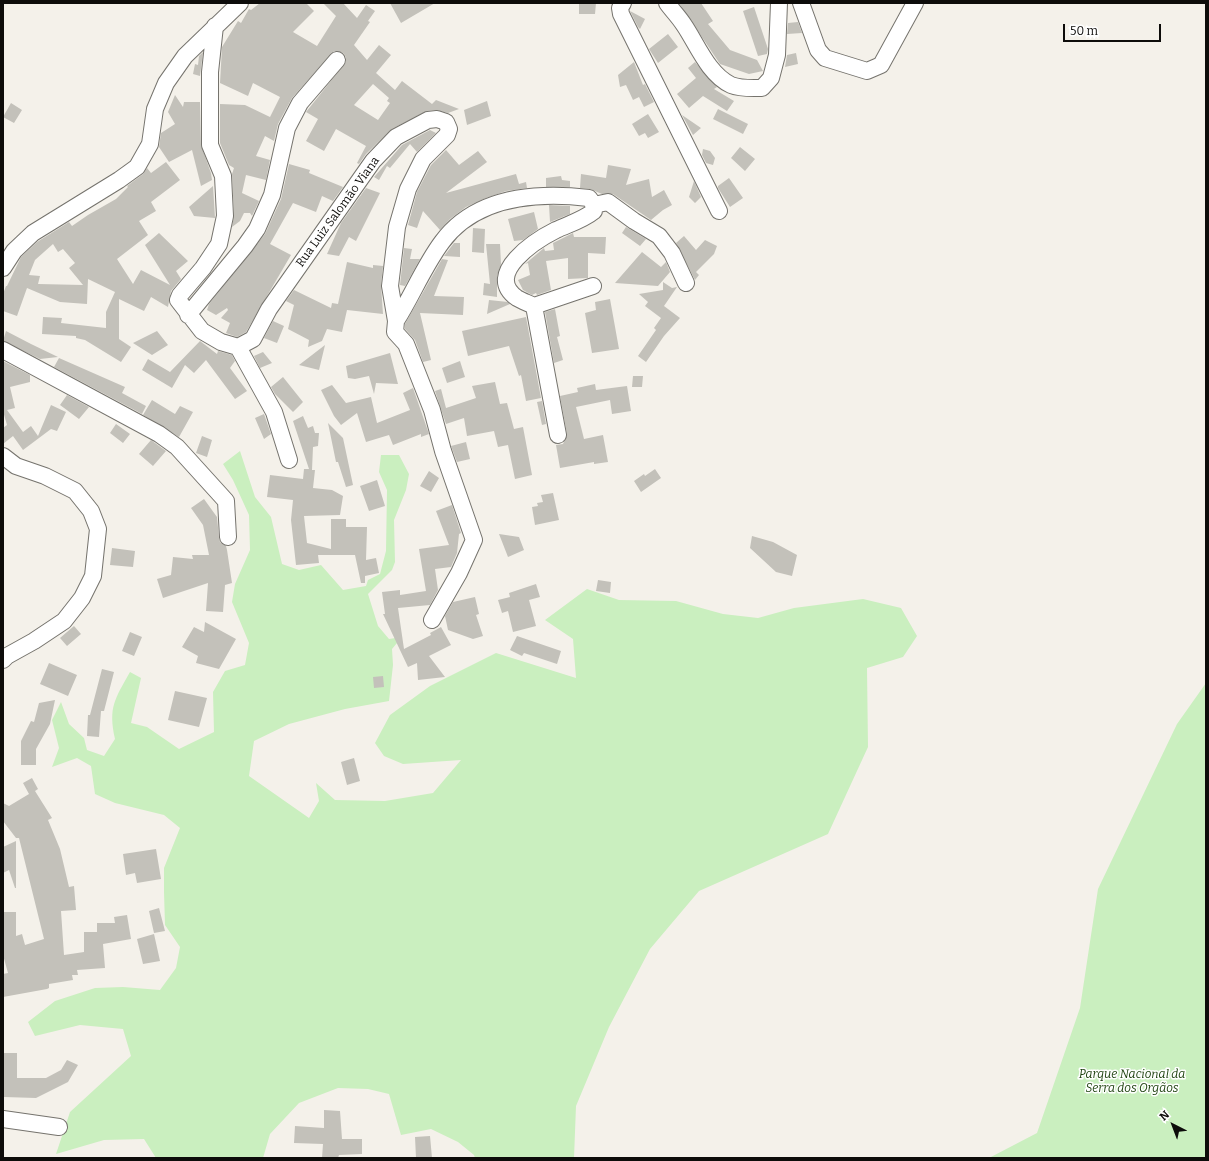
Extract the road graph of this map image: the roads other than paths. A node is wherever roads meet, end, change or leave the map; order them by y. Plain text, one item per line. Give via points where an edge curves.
1 (240, 3) edge
2 (623, 3) edge
3 (666, 3) edge
4 (779, 3) edge
5 (801, 3) edge
6 (915, 3) edge
7 (215, 26) junction
8 (337, 60) dead end
9 (594, 205) junction
10 (719, 211) dead end
11 (3, 268) edge
12 (686, 283) dead end
13 (593, 286) dead end
14 (534, 306) junction
15 (188, 315) junction
16 (396, 321) junction
17 (238, 346) junction
18 (3, 350) edge
19 (558, 435) dead end
20 (3, 456) edge
21 (289, 460) dead end
22 (228, 537) dead end
23 (432, 620) dead end
24 (3, 660) edge
25 (3, 1119) edge
26 (59, 1127) dead end

1 - 7 street
2 - 10 street via 620,8 621,14
3 - 4 street via 684,25 706,61 731,84 747,89 762,88 772,78 777,55
5 - 6 street via 818,50 825,58 867,71 881,65
7 - 11 street via 185,56 166,83 155,109 150,144 137,167 33,233 14,250
7 - 15 street via 210,72 210,145 222,176 225,216 219,244 178,300
8 - 15 street via 300,103 287,128 272,195 257,229
9 - 12 street via 608,202 660,236 672,253
9 - 14 street via 594,211 588,216 549,234 526,249 510,264 506,285 516,297
9 - 16 street via 589,198 535,196 507,200 477,212 458,224 442,242
13 - 14 street
14 - 19 street
15 - 17 street via 202,331 221,342
16 - 17 street, Rua Luiz Salomão Viana via 390,286 397,227 408,189 423,159 447,135 449,129 446,122 437,119 428,120 396,137 373,160 269,309 253,339
16 - 23 street via 394,332 406,344 432,410 474,540 459,573
17 - 21 street via 274,412
18 - 22 street via 159,434 177,447 226,501
20 - 24 street via 16,466 45,476 75,491 91,511 98,529 93,576 82,598 64,621
25 - 26 street

